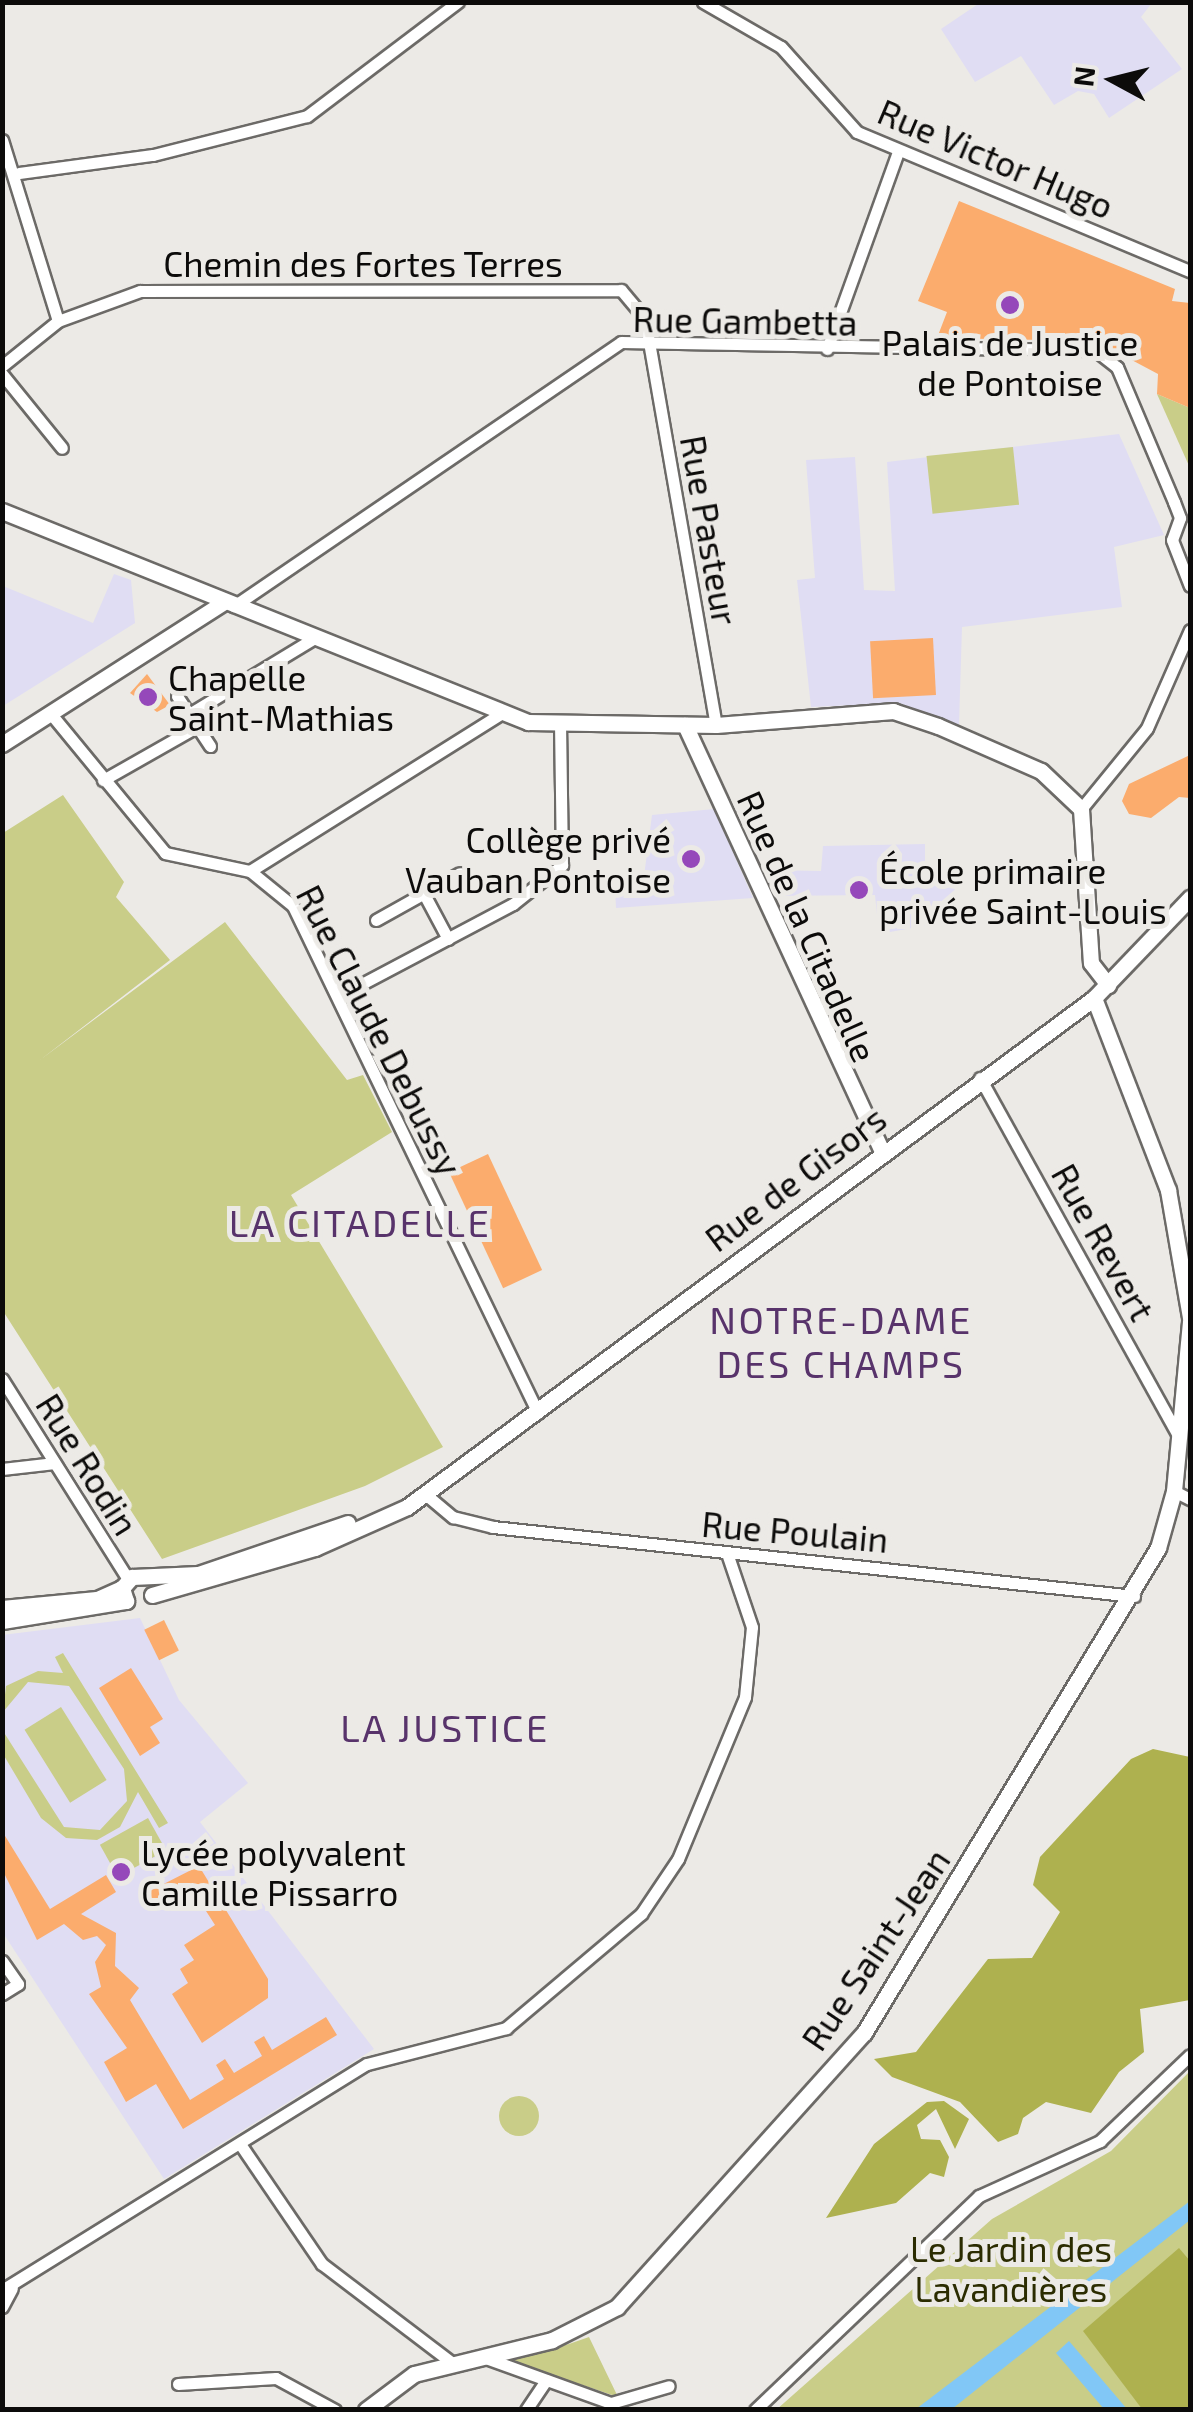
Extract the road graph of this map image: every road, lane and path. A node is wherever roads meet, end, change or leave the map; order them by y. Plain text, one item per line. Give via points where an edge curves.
1 (458, 2) edge
2 (703, 2) edge
3 (440, 8) edge
4 (2, 140) edge
5 (898, 152) junction
6 (19, 174) junction
7 (1190, 271) edge
8 (58, 321) junction
9 (650, 344) junction
10 (827, 349) junction
11 (2, 366) edge
12 (2, 374) edge
13 (62, 448) dead end
14 (2, 511) edge
15 (1185, 521) edge
16 (1190, 586) edge
17 (229, 604) junction
18 (1190, 630) edge
19 (314, 639) junction
20 (177, 696) dead end
21 (51, 714) junction
22 (189, 714) junction
23 (500, 714) junction
24 (560, 724) junction
25 (685, 725) junction
26 (716, 725) junction
27 (198, 726) junction
28 (2, 744) edge
29 (210, 746) dead end
30 (103, 780) junction
31 (1081, 809) junction
32 (250, 871) junction
33 (460, 873) dead end
34 (424, 894) junction
35 (1190, 898) edge
36 (376, 920) dead end
37 (448, 939) junction
38 (1108, 985) junction
39 (339, 996) junction
40 (1094, 998) junction
41 (980, 1078) junction
42 (880, 1150) junction
43 (1190, 1320) edge
44 (2, 1380) edge
45 (538, 1412) junction
46 (1176, 1434) junction
47 (55, 1464) junction
48 (2, 1469) edge
49 (1174, 1490) junction
50 (424, 1493) junction
51 (1190, 1499) edge
52 (728, 1553) junction
53 (151, 1588) junction
54 (123, 1593) junction
55 (1134, 1596) junction
56 (2, 1608) edge
57 (2, 1621) edge
58 (2, 1961) edge
59 (2, 1994) edge
60 (1190, 2055) edge
61 (240, 2144) junction
62 (8, 2289) edge
63 (2, 2307) edge
64 (478, 2356) junction
65 (452, 2362) junction
66 (546, 2380) junction
67 (178, 2384) dead end
68 (669, 2386) dead end
69 (335, 2410) edge
70 (366, 2410) edge
71 (526, 2410) edge
72 (755, 2410) edge

1 - 3 street
2 - 5 street, Rue Victor Hugo via 763,32 857,132
3 - 6 street via 307,116 153,155
4 - 6 street
5 - 7 street, Rue Victor Hugo
5 - 10 street
6 - 8 street via 29,243
8 - 9 street, Chemin des Fortes Terres via 140,292 622,290 645,318
8 - 11 street, Chemin des Fortes Terres
9 - 10 street, Rue Gambetta
9 - 17 street, Rue Gambetta via 621,342 604,352
9 - 26 street, Rue Pasteur
10 - 15 street, Rue Gambetta via 1095,350 1116,367
12 - 13 street
14 - 17 street
15 - 16 street via 1172,540
17 - 19 street
17 - 21 street
18 - 31 street via 1180,668 1146,728
19 - 22 street
19 - 23 street
20 - 22 street
21 - 28 street
21 - 30 street, Rue Claude Debussy
22 - 27 street
23 - 24 street
23 - 32 street
24 - 25 street
24 - 37 street via 562,865 513,904
25 - 26 street
25 - 42 street, Rue de la Citadelle
26 - 31 street via 893,711 1042,771
27 - 29 street
27 - 30 street
30 - 32 street, Rue Claude Debussy via 166,852
31 - 38 street via 1092,963
32 - 39 street, Rue Claude Debussy via 293,906
33 - 34 street
34 - 36 street
34 - 37 street
35 - 38 street, Rue de Gisors
37 - 39 street
38 - 40 street, Rue de Gisors
39 - 45 street, Rue Claude Debussy
40 - 41 street, Rue de Gisors
40 - 43 street, Rue Saint-Jean via 1168,1190
41 - 42 street, Rue de Gisors
41 - 46 street, Rue Revert
42 - 45 street, Rue de Gisors
43 - 46 street, Rue Saint-Jean
44 - 47 street, Rue Rodin
45 - 50 street, Rue de Gisors
46 - 49 street, Rue Saint-Jean
47 - 48 street
47 - 54 street, Rue Rodin
49 - 51 street
49 - 55 street, Rue Saint-Jean
50 - 52 street, Rue Poulain via 452,1517
50 - 53 street, Rue de Gisors
52 - 55 street, Rue Poulain
52 - 61 street via 752,1627 745,1697 678,1859 641,1914 506,2028 367,2064
53 - 54 street
53 - 54 street, Rue de Gisors via 142,1606
54 - 56 street
54 - 57 street
55 - 64 street, Rue Saint-Jean via 864,2033 616,2306 569,2334
58 - 59 street via 18,1984
60 - 72 street via 1100,2141 980,2196
61 - 62 street
61 - 65 street via 322,2264
62 - 63 street
64 - 65 street, Rue Saint-Jean
64 - 66 street
65 - 70 street, Rue Saint-Jean via 400,2382
66 - 68 street via 611,2402
66 - 71 street
67 - 69 street via 276,2378

